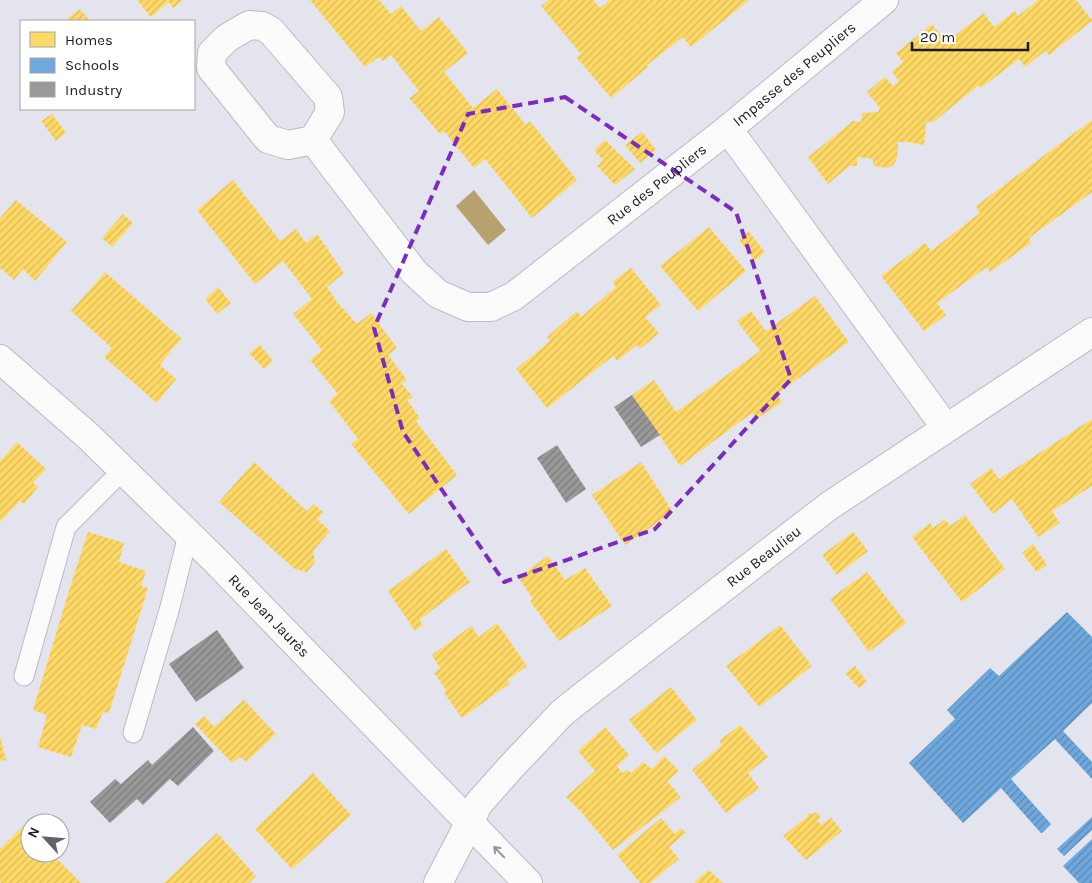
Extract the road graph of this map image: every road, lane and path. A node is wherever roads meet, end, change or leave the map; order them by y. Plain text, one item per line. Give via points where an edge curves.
1 (884, 0) edge
2 (728, 129) junction
3 (313, 140) junction
4 (1092, 332) edge
5 (0, 359) edge
6 (946, 428) junction
7 (123, 470) junction
8 (188, 535) junction
9 (24, 676) dead end
10 (133, 733) dead end
11 (470, 822) junction
12 (438, 883) edge
13 (528, 883) edge

1 - 2 street, Impasse des Peupliers
2 - 3 street, Rue des Peupliers via 514,296 491,307 468,307 438,294 414,272
2 - 6 street
3 - 3 street via 330,112 328,98 267,28 249,25 227,38 212,53 211,68 268,139 288,146
4 - 6 street, Rue Beaulieu
5 - 7 street, Rue Jean Jaurès
6 - 11 street, Rue Beaulieu via 829,506 582,696 562,713 478,804
7 - 8 street, Rue Jean Jaurès
7 - 9 lane via 66,528
8 - 10 lane
8 - 11 street, Rue Jean Jaurès
11 - 12 street, Rue Beaulieu
13 -> 11 street, Rue Jean Jaurès

